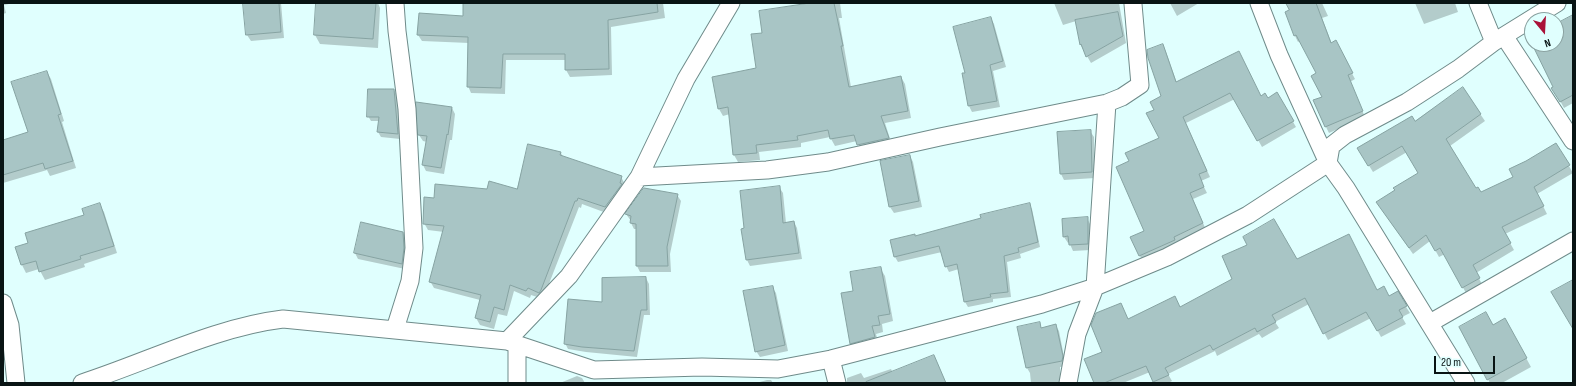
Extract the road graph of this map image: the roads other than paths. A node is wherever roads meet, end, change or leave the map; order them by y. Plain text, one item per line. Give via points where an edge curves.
1 (395, 3) edge
2 (731, 3) edge
3 (1259, 3) edge
4 (1478, 3) edge
5 (1557, 3) edge
6 (1133, 4) dead end
7 (1499, 39) junction
8 (1107, 103) junction
9 (1573, 141) edge
10 (1328, 163) junction
11 (639, 177) junction
12 (1573, 241) edge
13 (1094, 287) junction
14 (3, 303) edge
15 (1430, 323) junction
16 (394, 329) junction
17 (512, 342) junction
18 (831, 360) junction
19 (16, 383) edge
20 (82, 383) edge
21 (517, 383) edge
22 (837, 383) edge
23 (1068, 383) edge
24 (1466, 383) edge

1 - 16 street via 396,31 407,109 414,248 410,281
2 - 11 street via 686,79
3 - 10 street via 1279,55
4 - 7 street
5 - 7 street
6 - 8 street via 1140,85
7 - 9 street
7 - 10 street via 1407,102 1345,135 1331,146
8 - 11 street via 828,162 767,170
8 - 13 street
10 - 13 street via 1248,215 1167,257
10 - 15 street
11 - 17 street via 569,276
12 - 15 street
13 - 18 street via 1042,304
13 - 23 street via 1077,334
14 - 19 street via 10,325
15 - 24 street
16 - 17 street
16 - 20 street via 283,319 262,322 205,338
17 - 18 street via 594,370 702,367 778,369
17 - 21 street
18 - 22 street

